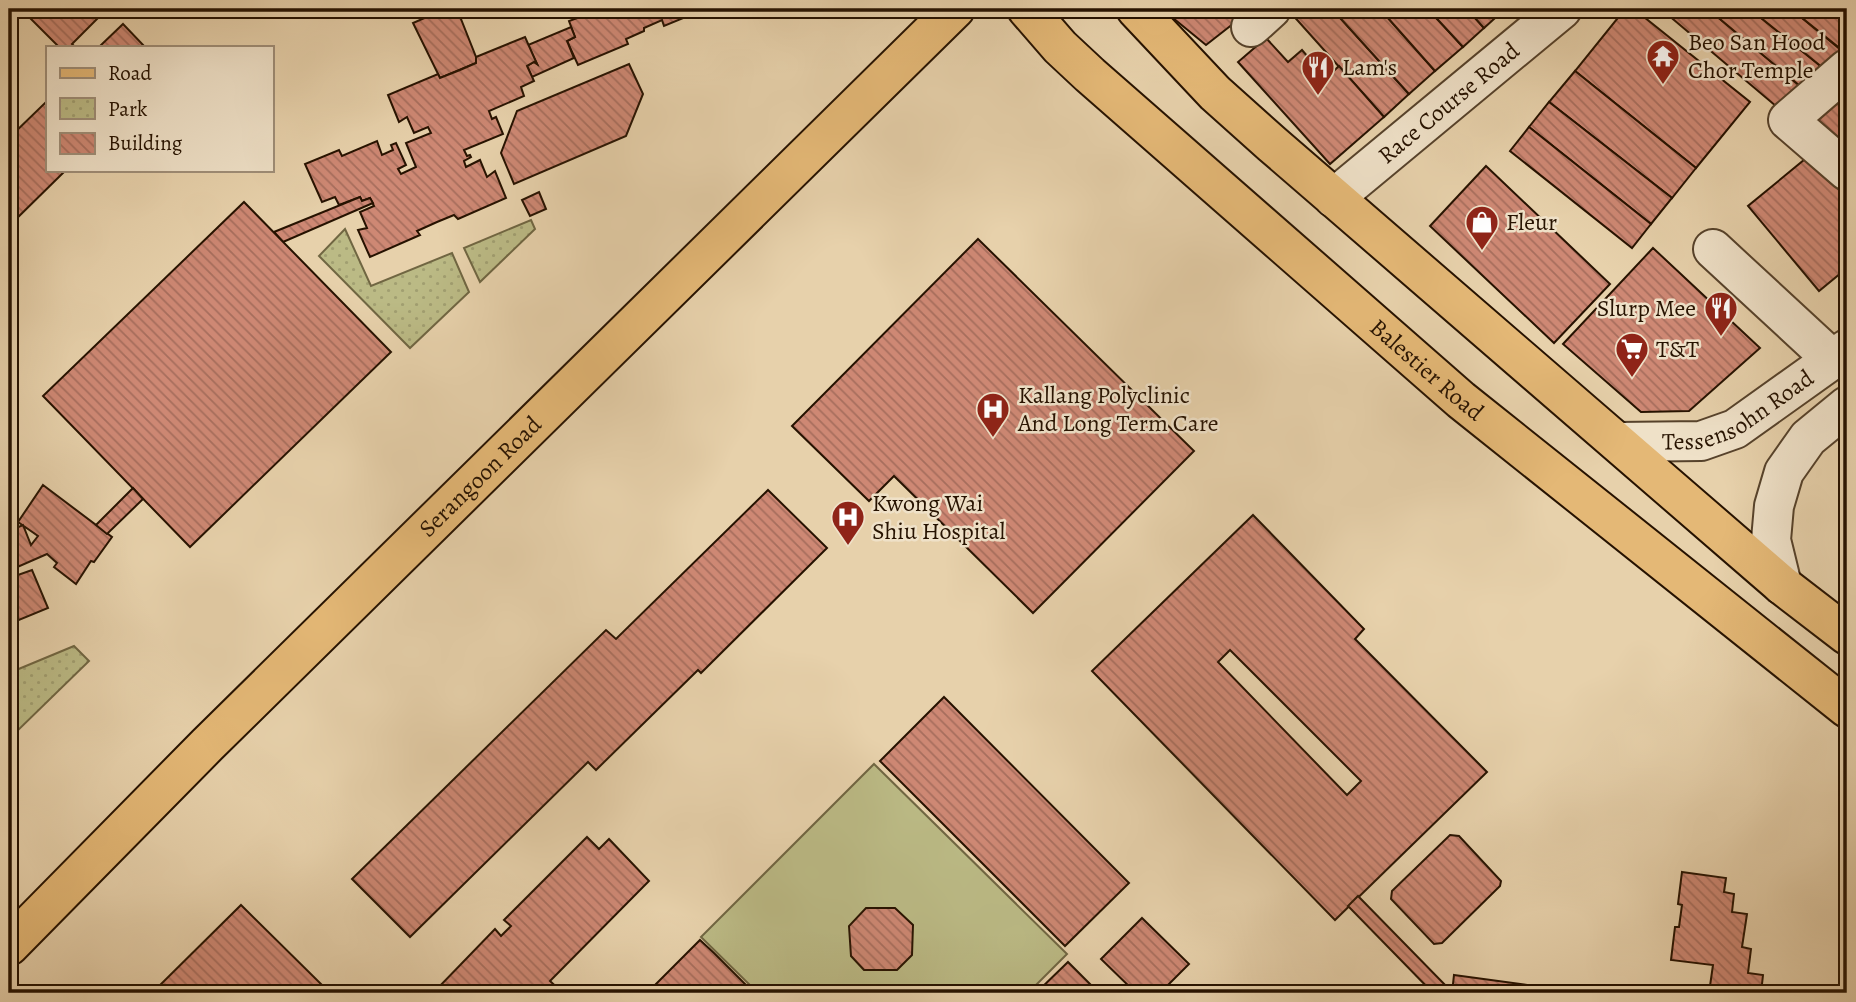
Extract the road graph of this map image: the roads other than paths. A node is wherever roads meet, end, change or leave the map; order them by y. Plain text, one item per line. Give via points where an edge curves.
1 (954, 9) edge
2 (1027, 9) edge
3 (1136, 9) edge
4 (1563, 9) edge
5 (1847, 69) edge
6 (1847, 171) edge
7 (1334, 198) junction
8 (1713, 249) dead end
9 (1840, 354) edge
10 (1847, 406) edge
11 (1618, 442) junction
12 (1782, 585) junction
13 (1847, 635) edge
14 (1847, 708) edge
15 (9, 946) edge

1 - 15 main road, Serangoon Road
2 - 14 main road, Balestier Road via 1090,75 1461,400
3 - 7 main road via 1215,93
4 - 7 street, Race Course Road
5 - 6 street via 1788,120
7 - 11 main road
8 - 9 street
9 - 11 street, Tessensohn Road via 1735,429 1701,441
10 - 12 street, Tessensohn Road via 1808,438 1784,472 1771,540
11 - 12 main road
12 - 13 main road

